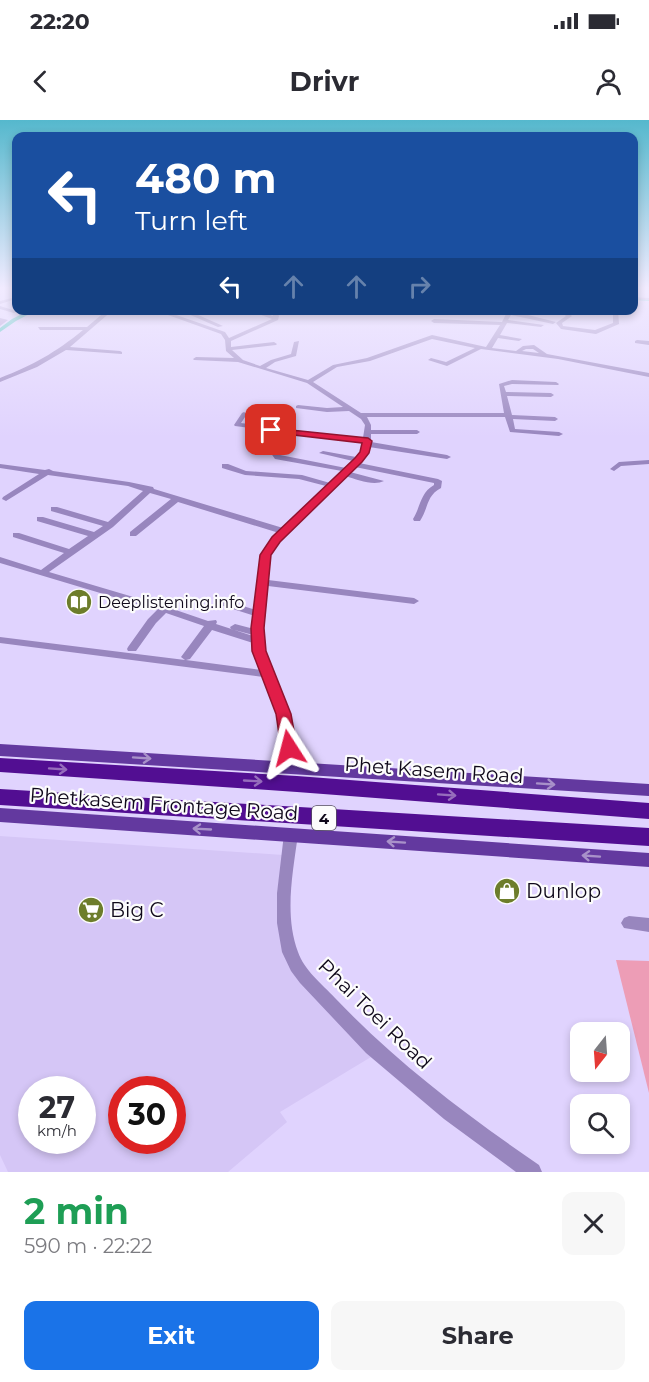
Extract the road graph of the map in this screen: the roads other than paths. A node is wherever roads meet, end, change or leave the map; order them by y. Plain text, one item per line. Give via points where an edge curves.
1 (77, 338) edge
2 (226, 338) edge
3 (429, 338) edge
4 (437, 338) edge
5 (496, 338) edge
6 (512, 338) edge
7 (519, 339) dead end
8 (297, 342) dead end
9 (637, 342) dead end
10 (649, 343) edge
11 (274, 344) dead end
12 (66, 348) junction
13 (484, 348) junction
14 (229, 349) junction
15 (120, 353) dead end
16 (196, 359) dead end
17 (240, 360) junction
18 (430, 360) dead end
19 (261, 368) junction
20 (636, 372) junction
21 (649, 375) edge
22 (625, 378) dead end
23 (0, 380) edge
24 (309, 382) junction
25 (556, 384) dead end
26 (505, 394) junction
27 (551, 395) dead end
28 (298, 407) dead end
29 (351, 409) junction
30 (244, 414) dead end
31 (360, 415) junction
32 (508, 416) junction
33 (282, 418) dead end
34 (555, 419) dead end
35 (271, 430) junction
36 (417, 432) dead end
37 (559, 434) dead end
38 (368, 439) junction
39 (426, 443) dead end
40 (272, 448) dead end
41 (419, 452) junction
42 (323, 453) dead end
43 (447, 457) dead end
44 (649, 462) edge
45 (78, 465) dead end
46 (0, 466) edge
47 (225, 466) dead end
48 (351, 467) junction
49 (267, 468) dead end
50 (615, 469) dead end
51 (49, 471) junction
52 (66, 475) junction
53 (302, 477) junction
54 (380, 481) dead end
55 (330, 485) junction
56 (150, 489) junction
57 (178, 498) junction
58 (6, 499) dead end
59 (54, 509) dead end
60 (40, 519) dead end
61 (417, 519) dead end
62 (111, 525) junction
63 (286, 532) junction
64 (133, 534) dead end
65 (16, 535) dead end
66 (96, 535) junction
67 (70, 553) junction
68 (0, 560) edge
69 (42, 573) junction
70 (262, 582) junction
71 (414, 601) dead end
72 (220, 602) dead end
73 (164, 609) junction
74 (259, 614) junction
75 (208, 623) junction
76 (258, 637) junction
77 (0, 640) edge
78 (132, 649) dead end
79 (186, 657) dead end
80 (268, 674) junction
81 (0, 750) edge
82 (0, 765) edge
83 (296, 769) junction
84 (649, 790) edge
85 (0, 797) edge
86 (649, 811) edge
87 (0, 815) edge
88 (291, 834) junction
89 (649, 837) edge
90 (649, 860) edge
91 (629, 923) dead end
92 (649, 925) edge
93 (532, 1172) edge

1 - 12 street
2 - 14 street
3 - 24 street via 368,360 335,366
4 - 13 street
5 - 13 street
6 - 7 street
8 - 19 street via 294,355
9 - 10 street
11 - 14 street
12 - 15 street
12 - 23 street
13 - 18 street via 447,364
13 - 20 street
14 - 17 street
16 - 17 street
17 - 19 street
19 - 24 street
20 - 21 street
20 - 22 street
24 - 29 street
25 - 26 street via 506,382 501,385
26 - 27 street
26 - 32 street
28 - 29 street
29 - 31 street
30 - 35 street via 237,425
31 - 32 street
31 - 38 street via 367,421
32 - 34 street
32 - 37 street via 510,428 516,433
33 - 35 street
35 - 38 street
36 - 38 street
38 - 41 street
38 - 48 street via 365,453
39 - 41 street
40 - 48 street via 278,457
41 - 43 street
42 - 48 street
44 - 50 street via 619,464
45 - 52 street
46 - 51 street
47 - 53 street via 245,473
48 - 54 street via 358,478
48 - 55 street
48 - 61 street via 438,481 438,486 423,499 423,510
49 - 53 street
51 - 52 street
51 - 58 street
52 - 56 street
53 - 55 street
55 - 63 street
56 - 57 street
56 - 62 street
57 - 63 street
57 - 64 street
59 - 62 street
60 - 66 street
62 - 66 street
63 - 70 street via 266,555
65 - 67 street
66 - 67 street
67 - 69 street
68 - 69 street
69 - 73 street
70 - 71 street
70 - 74 street
72 - 74 street
73 - 75 street
73 - 78 street
74 - 76 street
75 - 76 street
75 - 79 street
76 - 80 street
77 - 80 street
80 - 83 street via 283,714
81 -> 83 main road
82 -> 86 highway, Phet Kasem Road / 4
83 -> 84 main road
85 - 89 highway, 4
88 -> 87 main road, Phetkasem Frontage Road / 4
90 -> 88 main road, Phetkasem Frontage Road / 4
88 - 93 street, Phai Toei Road via 282,900 286,936 298,969 401,1072
91 - 92 street

